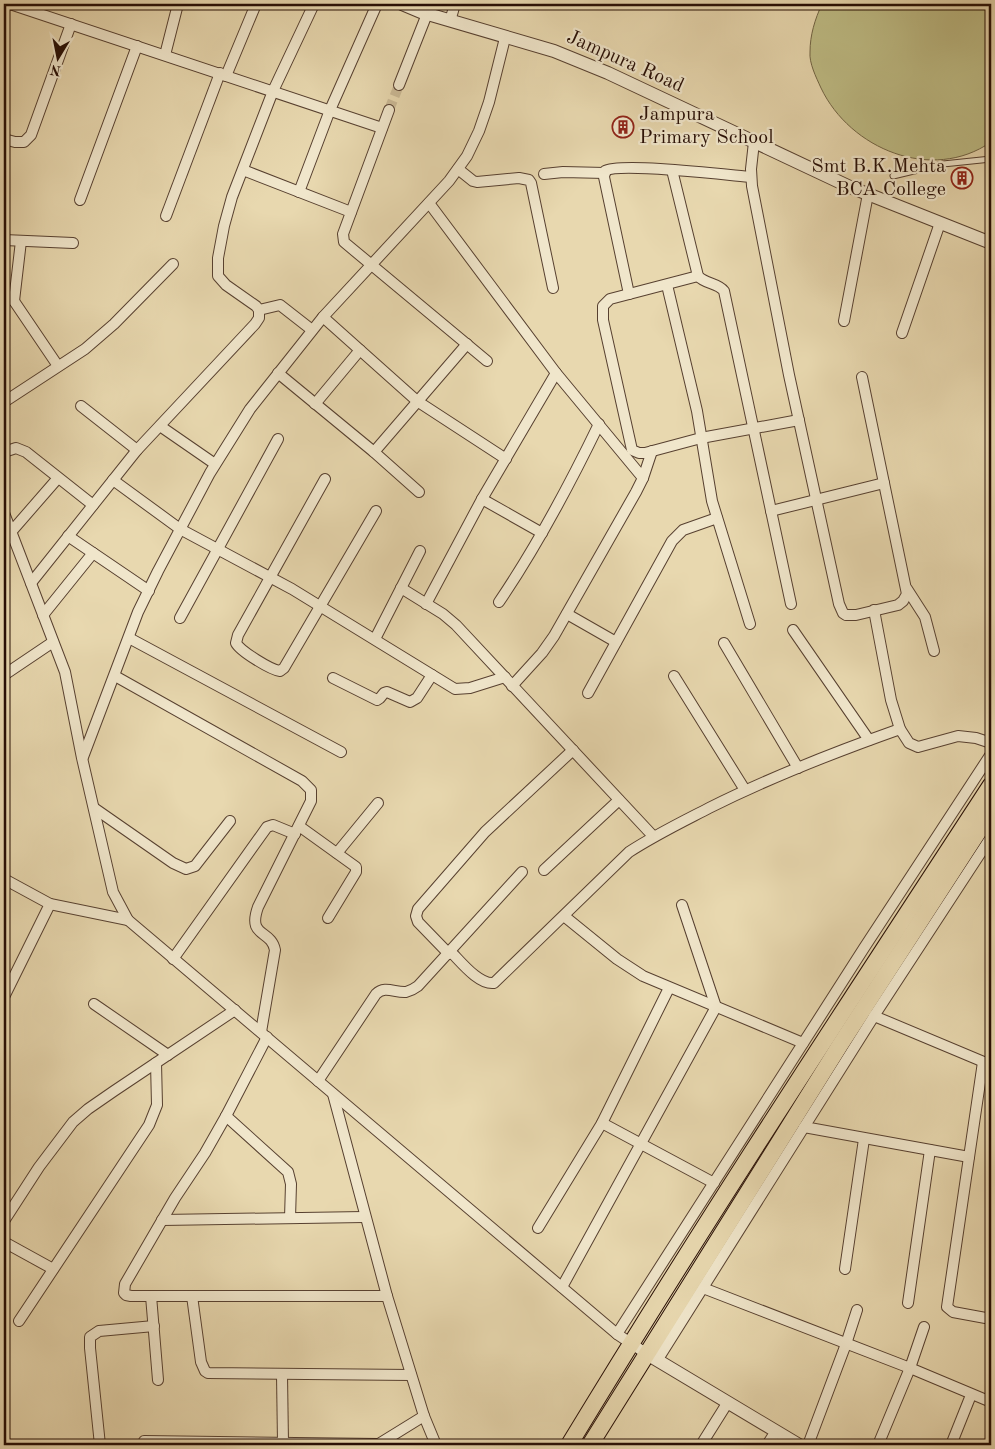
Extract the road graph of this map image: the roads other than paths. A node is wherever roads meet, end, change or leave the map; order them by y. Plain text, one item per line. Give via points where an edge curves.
1 (10, 4) edge
2 (178, 4) edge
3 (256, 4) edge
4 (314, 4) edge
5 (377, 4) edge
6 (402, 4) edge
7 (455, 4) edge
8 (427, 14) junction
9 (450, 21) junction
10 (71, 24) junction
11 (505, 38) junction
12 (137, 46) junction
13 (165, 55) junction
14 (223, 74) junction
15 (399, 85) tunnel mouth
16 (273, 91) junction
17 (330, 110) junction
18 (389, 110) tunnel mouth
19 (382, 128) junction
20 (4, 140) edge
21 (754, 142) junction
22 (991, 159) edge
23 (458, 169) junction
24 (243, 170) junction
25 (672, 170) junction
26 (544, 174) dead end
27 (605, 174) junction
28 (893, 176) dead end
29 (751, 177) junction
30 (299, 192) junction
31 (868, 194) junction
32 (80, 200) dead end
33 (429, 203) junction
34 (351, 212) junction
35 (166, 216) dead end
36 (940, 223) junction
37 (4, 240) edge
38 (21, 240) junction
39 (73, 243) dead end
40 (991, 243) edge
41 (172, 264) dead end
42 (372, 265) junction
43 (698, 276) junction
44 (667, 284) junction
45 (554, 288) dead end
46 (629, 294) junction
47 (4, 295) edge
48 (14, 301) junction
49 (260, 310) junction
50 (323, 317) junction
51 (844, 321) dead end
52 (312, 330) junction
53 (902, 333) dead end
54 (467, 344) junction
55 (360, 350) junction
56 (487, 361) dead end
57 (58, 366) junction
58 (278, 373) junction
59 (556, 373) junction
60 (862, 377) dead end
61 (417, 401) junction
62 (4, 402) edge
63 (315, 404) junction
64 (80, 406) dead end
65 (799, 420) junction
66 (599, 424) junction
67 (160, 426) junction
68 (753, 428) junction
69 (278, 438) dead end
70 (701, 438) junction
71 (137, 450) junction
72 (652, 450) junction
73 (4, 452) edge
74 (374, 452) junction
75 (506, 460) junction
76 (215, 464) junction
77 (58, 478) junction
78 (643, 478) junction
79 (325, 479) dead end
80 (113, 480) junction
81 (884, 483) junction
82 (418, 492) dead end
83 (482, 499) junction
84 (816, 501) junction
85 (93, 505) junction
86 (376, 511) dead end
87 (771, 511) junction
88 (4, 513) edge
89 (717, 518) junction
90 (180, 529) junction
91 (11, 532) junction
92 (542, 533) junction
93 (68, 536) junction
94 (218, 550) junction
95 (420, 551) dead end
96 (93, 552) junction
97 (271, 578) junction
98 (31, 583) junction
99 (401, 588) junction
100 (907, 589) junction
101 (149, 591) junction
102 (499, 602) dead end
103 (426, 604) junction
104 (791, 604) dead end
105 (321, 606) junction
106 (874, 610) junction
107 (43, 614) junction
108 (567, 614) junction
109 (180, 618) dead end
110 (750, 624) dead end
111 (793, 630) dead end
112 (129, 638) junction
113 (375, 639) junction
114 (53, 642) junction
115 (616, 642) junction
116 (724, 644) dead end
117 (934, 651) dead end
118 (432, 675) junction
119 (4, 676) edge
120 (115, 676) junction
121 (674, 676) dead end
122 (333, 678) dead end
123 (505, 678) junction
124 (512, 686) junction
125 (588, 693) dead end
126 (900, 729) junction
127 (869, 740) junction
128 (991, 743) edge
129 (573, 750) junction
130 (341, 752) dead end
131 (991, 754) edge
132 (82, 758) junction
133 (798, 768) junction
134 (991, 785) edge
135 (745, 790) junction
136 (619, 800) junction
137 (378, 802) dead end
138 (94, 808) junction
139 (991, 812) edge
140 (230, 821) dead end
141 (297, 830) junction
142 (653, 836) junction
143 (991, 837) edge
144 (337, 852) junction
145 (544, 870) dead end
146 (522, 872) dead end
147 (4, 879) edge
148 (50, 904) junction
149 (682, 905) dead end
150 (564, 916) junction
151 (328, 918) dead end
152 (128, 920) junction
153 (450, 953) junction
154 (173, 958) junction
155 (669, 988) junction
156 (4, 997) edge
157 (94, 1004) dead end
158 (716, 1007) junction
159 (235, 1010) junction
160 (874, 1016) junction
161 (264, 1034) junction
162 (803, 1043) junction
163 (168, 1055) junction
164 (156, 1063) junction
165 (987, 1064) edge
166 (318, 1081) junction
167 (333, 1093) junction
168 (226, 1116) junction
169 (602, 1123) junction
170 (804, 1127) junction
171 (864, 1139) junction
172 (641, 1144) junction
173 (930, 1150) junction
174 (969, 1157) junction
175 (714, 1183) junction
176 (364, 1217) junction
177 (290, 1218) junction
178 (4, 1220) edge
179 (162, 1220) junction
180 (538, 1228) dead end
181 (4, 1242) edge
182 (52, 1269) junction
183 (845, 1269) dead end
184 (562, 1287) junction
185 (703, 1288) junction
186 (151, 1296) junction
187 (192, 1296) junction
188 (387, 1296) junction
189 (908, 1303) dead end
190 (857, 1310) dead end
191 (991, 1319) edge
192 (19, 1321) dead end
193 (154, 1326) junction
194 (924, 1327) dead end
195 (624, 1338) junction
196 (846, 1344) junction
197 (653, 1357) junction
198 (910, 1368) junction
199 (282, 1374) junction
200 (411, 1375) junction
201 (158, 1380) dead end
202 (971, 1395) junction
203 (728, 1402) junction
204 (991, 1402) edge
205 (424, 1416) junction
206 (776, 1431) junction
207 (144, 1441) dead end
208 (283, 1443) junction
209 (220, 1444) edge
210 (593, 1444) edge
211 (100, 1445) edge
212 (378, 1445) edge
213 (436, 1445) edge
214 (569, 1445) edge
215 (701, 1445) edge
216 (767, 1445) edge
217 (799, 1445) edge
218 (808, 1445) edge
219 (878, 1445) edge
220 (952, 1445) edge

1 - 10 street
2 - 13 street
3 - 14 street
4 - 16 street
5 - 17 street
6 - 8 street, Jampura Road
7 - 9 street
8 - 9 street, Jampura Road
8 - 15 street
9 - 11 street, Jampura Road
10 - 12 street
10 - 20 street via 32,135 24,142
11 - 21 street, Jampura Road via 554,51 608,73
11 - 23 street via 479,131
12 - 13 street
12 - 32 street
13 - 14 street
14 - 16 street
14 - 35 street
16 - 17 street
16 - 24 street
17 - 19 street
17 - 30 street
18 - 19 street
19 - 34 street
21 - 29 street
21 - 31 street, Jampura Road
22 - 28 lane via 943,164
23 - 33 street
23 - 45 street via 477,182 529,180
24 - 30 street
24 - 49 street via 226,219 217,269 220,280
25 - 27 street via 616,167 607,169
25 - 29 street
25 - 43 street
26 - 27 street
27 - 46 street
29 - 65 street
30 - 34 street
31 - 36 street, Jampura Road
31 - 51 street
33 - 42 street
33 - 59 street
34 - 42 street via 343,234 344,242
36 - 40 street, Jampura Road
36 - 53 street
37 - 38 street
38 - 39 street
38 - 48 street
41 - 57 street via 107,330
42 - 50 street
42 - 54 street
43 - 44 street
43 - 68 street via 724,291
44 - 46 street
44 - 70 street
46 - 72 street via 605,302 603,320 630,445 639,453
47 - 48 street
48 - 57 street
49 - 52 street via 280,305
49 - 67 street via 255,324
50 - 52 street
50 - 55 street
52 - 58 street
54 - 56 street
54 - 61 street
55 - 61 street
55 - 63 street
57 - 62 street
58 - 63 street
58 - 76 street via 250,409
59 - 66 street
59 - 75 street
60 - 81 street
61 - 74 street
61 - 75 street
63 - 74 street
64 - 71 street
65 - 68 street
65 - 84 street
66 - 78 street
66 - 92 street
67 - 71 street
67 - 76 street
68 - 70 street
68 - 87 street
69 - 94 street
70 - 72 street
70 - 89 street
71 - 80 street
72 - 78 street
73 - 77 street via 12,448 20,450
74 - 82 street
75 - 83 street
76 - 90 street
77 - 85 street
77 - 91 street
78 - 108 street
79 - 97 street
80 - 85 street
80 - 90 street
81 - 84 street
81 - 100 street
83 - 92 street
83 - 103 street
84 - 87 street
84 - 106 street via 840,610 850,616
85 - 93 street
86 - 105 street
87 - 104 street
88 - 91 street
89 - 110 street
89 - 115 street via 683,530 672,541
90 - 94 street
90 - 101 street
91 - 98 street
92 - 102 street
93 - 96 street
93 - 98 street
94 - 97 street
94 - 109 street
95 - 99 street
96 - 101 street
96 - 107 street
97 - 105 street
97 - 105 street via 236,643 240,649 274,669 280,671 284,668
98 - 107 street
99 - 103 street
99 - 113 street
100 - 106 street via 906,598 898,605
100 - 117 street via 926,617
101 - 112 street
103 - 123 street via 456,625
105 - 113 street
106 - 126 street via 891,700
107 - 114 street
108 - 115 street
108 - 124 street via 542,653
111 - 127 street
112 - 120 street
112 - 130 street
113 - 118 street
114 - 119 street
114 - 132 street via 65,672
115 - 125 street
116 - 133 street
118 - 122 street via 417,698 410,702 386,692 377,700
118 - 123 street via 461,690
120 - 132 street
120 - 141 street via 302,781 312,795
121 - 135 street
123 - 124 street
124 - 129 street
126 - 127 street
126 - 128 street via 909,743 918,747 958,736
127 - 133 street
129 - 136 street
129 - 153 street via 485,832 418,908 418,922
131 - 162 street
132 - 138 street
133 - 135 street
134 - 195 highway
135 - 142 street
136 - 142 street
136 - 145 street
137 - 144 street
138 - 140 street via 186,869 195,866
138 - 152 street via 113,892
139 - 197 highway via 840,1045
141 - 144 street
141 - 154 street via 273,825 267,827
141 - 161 street via 254,920 275,950
142 - 150 street via 629,852
143 - 160 street
144 - 151 street via 356,869
146 - 153 street
147 - 148 street
148 - 152 street
148 - 156 street
149 - 158 street
150 - 153 street via 494,983 480,980
150 - 155 street via 617,959
152 - 154 street
153 - 166 street via 412,990 380,990
154 - 159 street
155 - 158 street
155 - 169 street
157 - 163 street
158 - 162 street
158 - 172 street
159 - 161 street
159 - 163 street
160 - 165 street
160 - 170 street
161 - 166 street
161 - 168 street
162 - 175 street
163 - 164 street
164 - 178 street via 73,1122 38,1167
164 - 182 street via 154,1115
165 - 174 street
166 - 167 street
167 - 176 street
167 - 184 street
168 - 177 street via 288,1172
168 - 179 street
169 - 172 street
169 - 180 street
170 - 171 street
170 - 185 street
171 - 173 street
171 - 183 street
172 - 175 street
172 - 184 street
173 - 174 street
173 - 189 street
174 - 191 street via 947,1307 952,1312
175 - 195 street
176 - 177 street
176 - 188 street
177 - 179 street
179 - 186 street via 124,1288 126,1295
181 - 182 street
182 - 192 street
184 - 195 street
185 - 196 street
185 - 197 street
186 - 187 street
186 - 193 street
187 - 188 street
187 - 199 street via 205,1371 213,1374
188 - 200 street
190 - 196 street
193 - 201 street
193 - 211 street via 99,1331 90,1337
194 - 198 street
195 - 197 street
195 - 214 highway
196 - 198 street
196 - 218 street
197 - 203 street
197 - 210 highway
198 - 202 street
198 - 219 street
199 - 200 street
199 - 208 street
200 - 205 street
202 - 204 street
202 - 220 street
203 - 206 street
203 - 215 street
205 - 212 street
205 - 213 street
206 - 216 street
206 - 217 street
207 - 209 street
208 - 209 street
208 - 212 street

